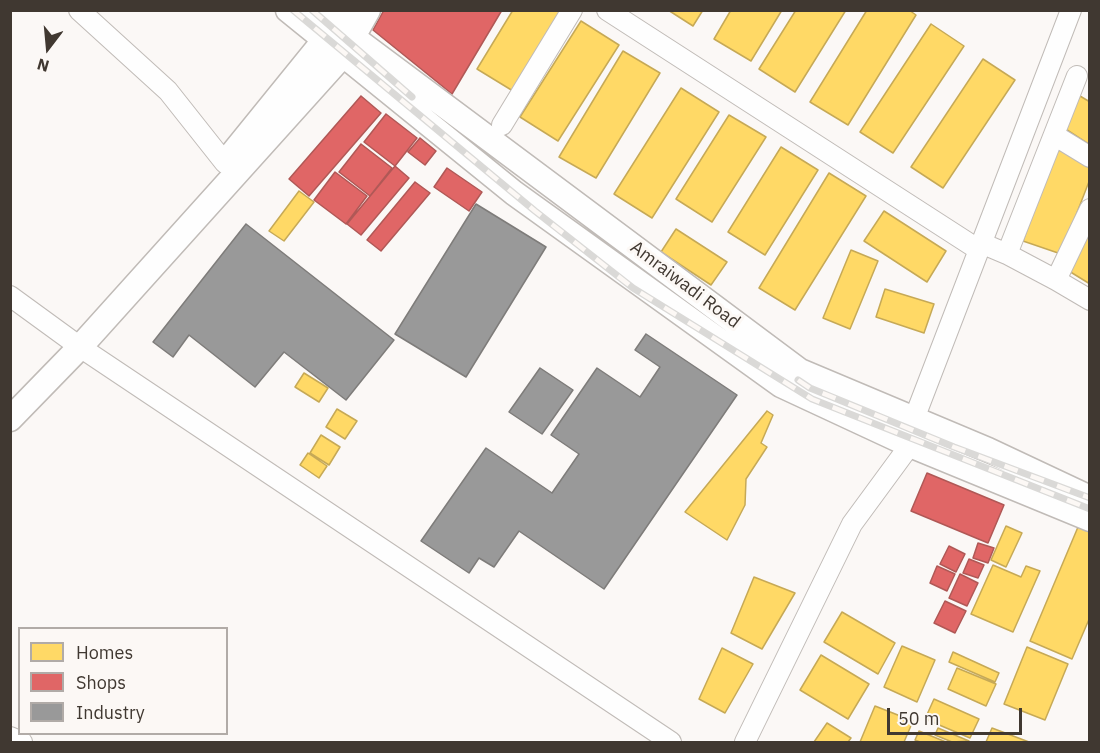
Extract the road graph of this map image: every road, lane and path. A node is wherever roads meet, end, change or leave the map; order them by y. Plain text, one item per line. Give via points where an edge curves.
1 (79, 10) edge
2 (288, 10) edge
3 (317, 10) edge
4 (368, 10) edge
5 (572, 10) edge
6 (607, 10) edge
7 (1071, 10) edge
8 (340, 35) edge
9 (1051, 62) junction
10 (1083, 80) edge
11 (502, 125) dead end
12 (1054, 135) junction
13 (1089, 157) edge
14 (225, 163) junction
15 (1088, 217) edge
16 (980, 246) junction
17 (1007, 254) junction
18 (1056, 280) junction
19 (10, 296) edge
20 (1089, 300) edge
21 (75, 342) junction
22 (10, 398) edge
23 (10, 419) edge
24 (914, 419) junction
25 (910, 445) junction
26 (1089, 498) edge
27 (1089, 519) edge
28 (10, 737) edge
29 (22, 742) edge
30 (671, 742) edge
31 (744, 742) edge

1 - 14 street via 168,91
2 - 8 main road
3 - 8 main road, Amraiwadi Road
4 - 8 main road
5 - 11 street
6 - 16 street
7 - 9 street
8 - 14 main road
8 - 21 main road
8 - 24 main road, Amraiwadi Road via 800,371
8 - 25 main road via 514,194 781,385
9 - 10 street
9 - 16 street
10 - 12 street
12 - 13 street
12 - 17 street
14 - 21 main road
15 - 18 street
16 - 17 street
16 - 24 street
17 - 18 street
18 - 20 street
19 - 21 street
21 - 22 main road
21 - 23 main road
21 - 30 street
24 - 25 street
24 - 26 main road, Amraiwadi Road
25 - 27 main road
25 - 31 street via 852,524
28 - 29 street

